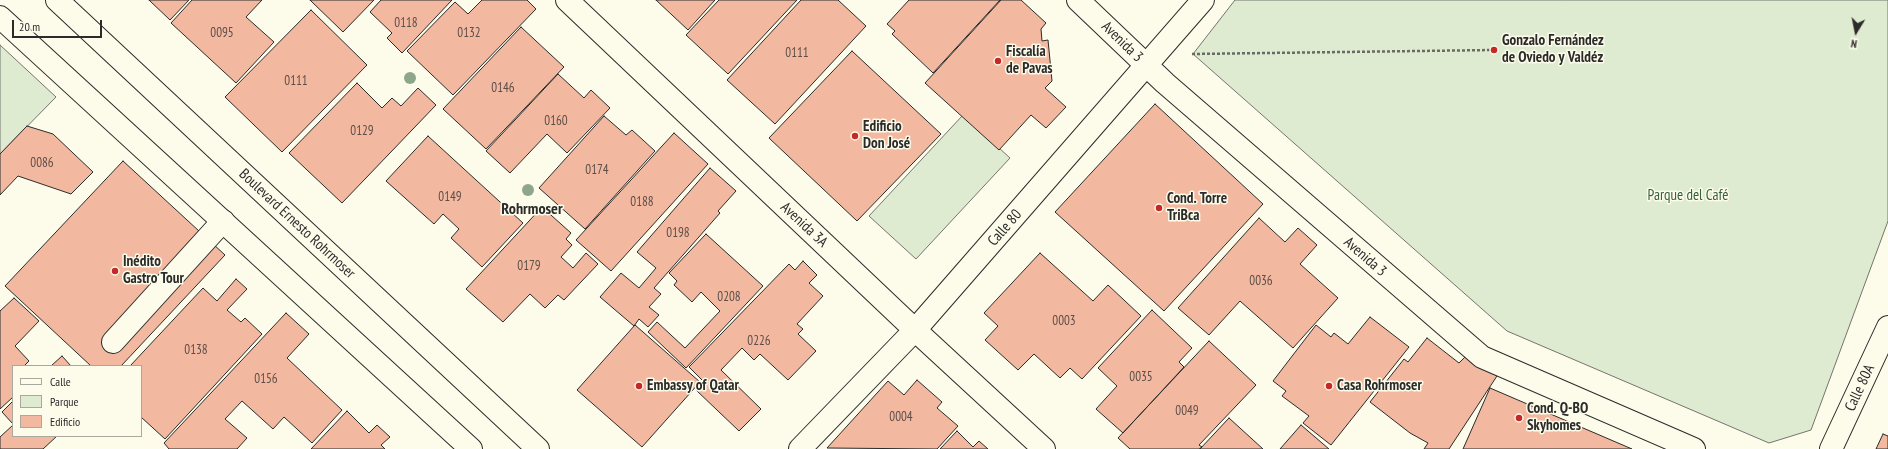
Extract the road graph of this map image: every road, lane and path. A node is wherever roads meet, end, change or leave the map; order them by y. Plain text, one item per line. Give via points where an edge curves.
1 (57, 0) edge
2 (567, 0) edge
3 (1078, 0) edge
4 (1203, 0) edge
5 (0, 17) edge
6 (1494, 50) dead end
7 (1147, 66) junction
8 (1165, 83) junction
9 (223, 221) junction
10 (1888, 327) edge
11 (915, 330) junction
12 (113, 342) dead end
13 (471, 449) edge
14 (538, 449) edge
15 (800, 449) edge
16 (1044, 449) edge
17 (1694, 449) edge
18 (1831, 449) edge

1 - 14 street, Boulevard Ernesto Rohrmoser
2 - 11 street, Avenida 3A
3 - 7 street, Avenida 3
4 - 7 street, Calle 80
5 - 9 street
6 - 8 path via 1192,54
7 - 8 street, Avenida 3
7 - 11 street, Calle 80
8 - 17 street, Avenida 3 via 1482,357
9 - 12 street
9 - 13 street
10 - 18 street, Calle 80A
11 - 15 street, Calle 80
11 - 16 street, Avenida 3A

